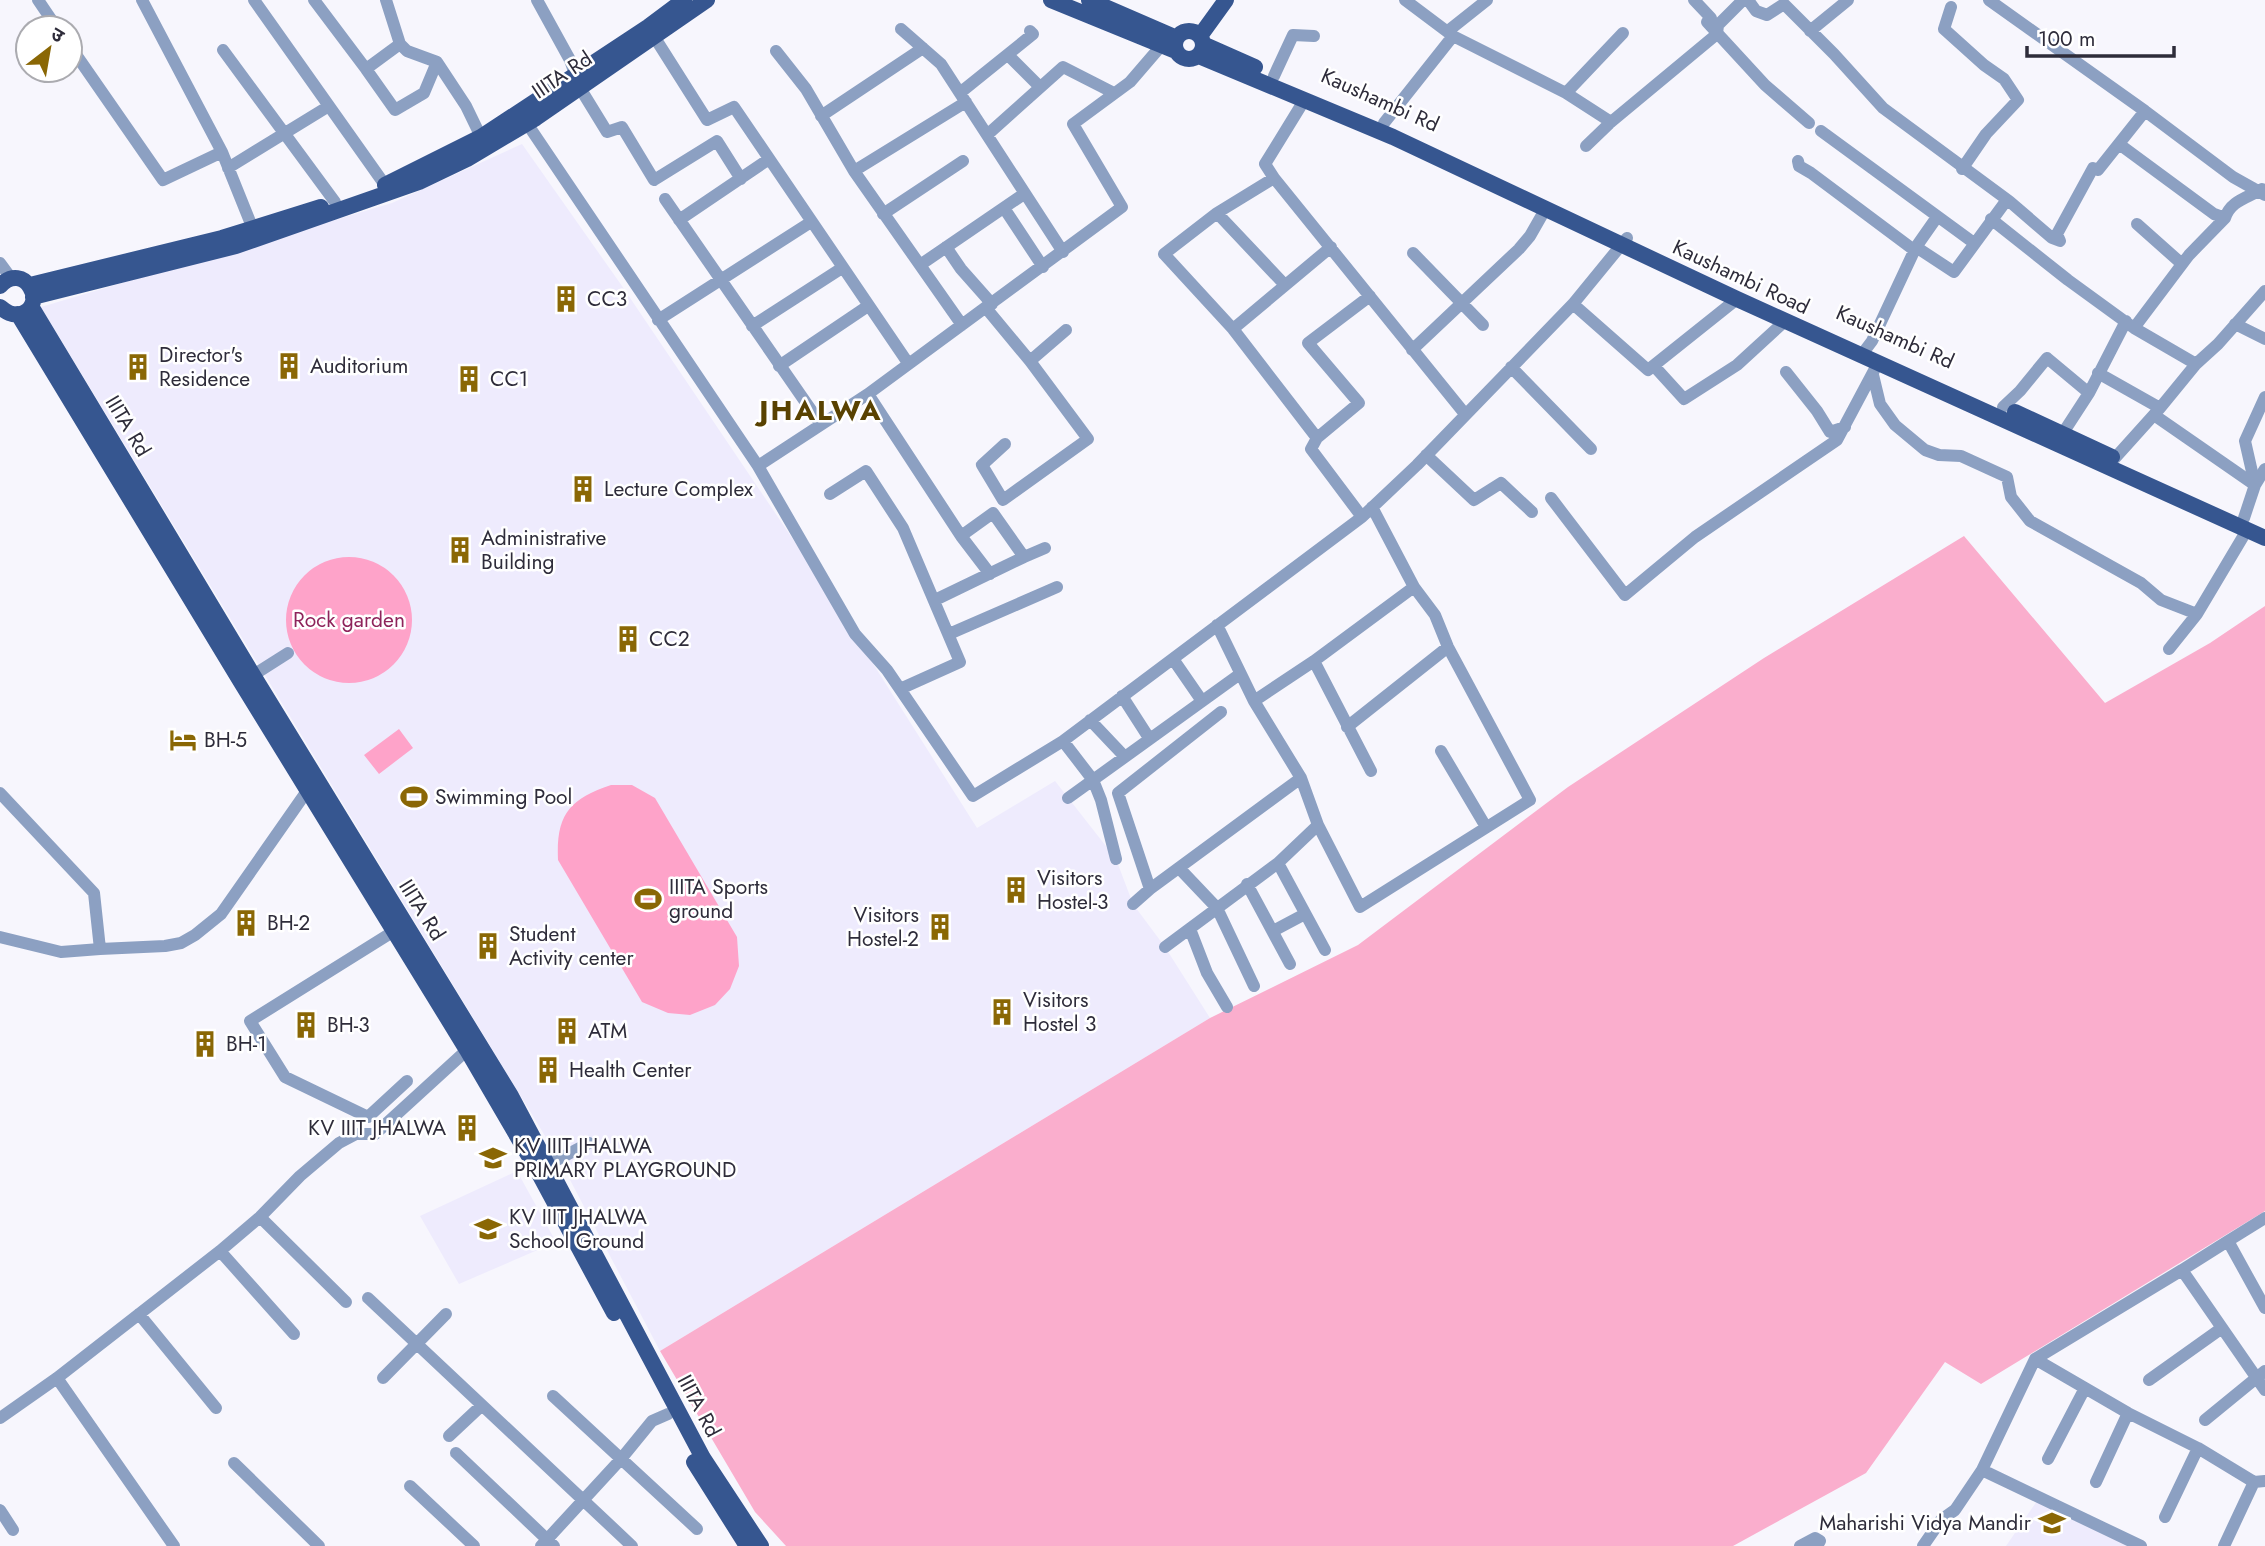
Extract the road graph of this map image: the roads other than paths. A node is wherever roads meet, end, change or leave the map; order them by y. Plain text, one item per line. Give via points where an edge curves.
1 (142, 0) edge
2 (314, 0) edge
3 (386, 0) edge
4 (537, 0) edge
5 (684, 0) edge
6 (707, 0) edge
7 (1051, 0) edge
8 (1215, 0) edge
9 (1226, 0) edge
10 (1405, 0) edge
11 (1487, 0) edge
12 (1694, 0) edge
13 (1743, 0) edge
14 (1748, 0) edge
15 (1847, 0) edge
16 (1989, 0) edge
17 (261, 3) edge
18 (1089, 4) edge
19 (1951, 7) dead end
20 (901, 29) dead end
21 (1030, 30) dead end
22 (1810, 31) junction
23 (651, 32) junction
24 (1623, 33) dead end
25 (1717, 34) junction
26 (1314, 36) dead end
27 (1453, 36) junction
28 (1187, 43) junction
29 (1704, 43) junction
30 (400, 44) junction
31 (1732, 47) junction
32 (923, 48) junction
33 (223, 50) dead end
34 (776, 51) dead end
35 (1008, 55) junction
36 (437, 62) junction
37 (84, 66) edge
38 (366, 69) junction
39 (1274, 76) junction
40 (578, 81) junction
41 (1040, 87) junction
42 (957, 88) junction
43 (1114, 93) junction
44 (1566, 93) junction
45 (1305, 99) junction
46 (966, 102) junction
47 (330, 106) junction
48 (2145, 111) junction
49 (821, 116) junction
50 (524, 118) junction
51 (1611, 122) junction
52 (1384, 123) junction
53 (1809, 123) dead end
54 (1821, 131) dead end
55 (285, 134) junction
56 (987, 135) junction
57 (481, 137) junction
58 (2119, 144) junction
59 (1586, 146) dead end
60 (222, 152) junction
61 (769, 159) junction
62 (963, 161) dead end
63 (1798, 161) dead end
64 (228, 168) junction
65 (1962, 169) junction
66 (854, 171) junction
67 (741, 178) junction
68 (1274, 178) junction
69 (385, 185) junction
70 (2263, 191) edge
71 (1024, 194) junction
72 (665, 199) dead end
73 (2006, 201) junction
74 (335, 202) junction
75 (1004, 208) junction
76 (1546, 208) junction
77 (1217, 213) junction
78 (883, 214) junction
79 (1937, 217) junction
80 (2225, 218) junction
81 (1991, 219) junction
82 (680, 220) junction
83 (811, 222) junction
84 (2137, 224) dead end
85 (253, 229) junction
86 (1625, 241) junction
87 (1974, 243) junction
88 (946, 247) junction
89 (1331, 247) junction
90 (1916, 247) junction
91 (1063, 252) junction
92 (1413, 253) dead end
93 (0, 263) edge
94 (2182, 264) junction
95 (920, 265) junction
96 (1043, 267) junction
97 (842, 268) junction
98 (721, 281) junction
99 (3, 284) edge
100 (1285, 285) junction
101 (2265, 291) edge
102 (1370, 296) junction
103 (1737, 299) junction
104 (1460, 302) junction
105 (17, 304) edge
106 (1573, 304) junction
107 (868, 306) junction
108 (989, 306) junction
109 (658, 320) junction
110 (1785, 321) junction
111 (962, 324) junction
112 (2130, 324) junction
113 (2235, 324) junction
114 (1483, 325) dead end
115 (752, 326) junction
116 (1233, 329) junction
117 (1066, 330) dead end
118 (2265, 339) edge
119 (1866, 349) junction
120 (1412, 350) junction
121 (1030, 361) junction
122 (908, 363) junction
123 (2196, 364) junction
124 (779, 366) junction
125 (1654, 366) junction
126 (1511, 367) junction
127 (1876, 369) junction
128 (1786, 372) dead end
129 (2098, 373) junction
130 (2089, 393) junction
131 (868, 394) junction
132 (2265, 397) edge
133 (2003, 407) junction
134 (2157, 411) junction
135 (1465, 414) junction
136 (820, 423) junction
137 (1845, 427) junction
138 (2063, 433) junction
139 (1317, 438) junction
140 (1004, 444) dead end
141 (1591, 449) dead end
142 (1426, 455) junction
143 (2115, 458) junction
144 (758, 466) junction
145 (2265, 469) edge
146 (2255, 485) junction
147 (830, 494) dead end
148 (1551, 498) dead end
149 (1372, 507) junction
150 (1532, 512) dead end
151 (1362, 517) junction
152 (2245, 524) junction
153 (2265, 527) edge
154 (961, 536) junction
155 (2265, 538) edge
156 (1045, 548) dead end
157 (1024, 557) junction
158 (990, 573) junction
159 (1057, 587) dead end
160 (1414, 587) junction
161 (935, 600) junction
162 (2197, 614) junction
163 (1217, 625) junction
164 (949, 635) junction
165 (1448, 647) junction
166 (2169, 649) dead end
167 (288, 653) dead end
168 (1172, 659) junction
169 (1314, 661) junction
170 (1240, 674) junction
171 (247, 679) junction
172 (900, 689) junction
173 (1122, 696) junction
174 (1202, 701) junction
175 (1254, 701) junction
176 (1221, 712) dead end
177 (1090, 720) junction
178 (1347, 727) junction
179 (1149, 738) junction
180 (1063, 741) junction
181 (1441, 751) dead end
182 (1125, 757) junction
183 (1371, 771) dead end
184 (1098, 776) junction
185 (1301, 778) junction
186 (313, 792) junction
187 (0, 793) edge
188 (1118, 793) junction
189 (1068, 798) dead end
190 (1318, 825) junction
191 (1486, 827) junction
192 (1116, 859) dead end
193 (1278, 863) junction
194 (1179, 868) junction
195 (1247, 884) junction
196 (1150, 889) junction
197 (1133, 904) dead end
198 (1217, 908) junction
199 (1305, 914) junction
200 (400, 927) junction
201 (1190, 929) junction
202 (1273, 931) junction
203 (0, 937) edge
204 (1164, 947) dead end
205 (100, 950) junction
206 (1325, 950) dead end
207 (1290, 964) dead end
208 (1254, 986) dead end
209 (1227, 1007) dead end
210 (473, 1047) junction
211 (407, 1081) dead end
212 (589, 1143) dead end
213 (542, 1168) junction
214 (260, 1217) junction
215 (2265, 1218) edge
216 (2228, 1241) junction
217 (219, 1251) junction
218 (2182, 1270) junction
219 (368, 1298) dead end
220 (346, 1302) dead end
221 (2265, 1308) edge
222 (139, 1314) junction
223 (446, 1314) dead end
224 (2222, 1328) junction
225 (294, 1334) dead end
226 (416, 1345) junction
227 (2035, 1359) junction
228 (2260, 1375) edge
229 (57, 1378) junction
230 (383, 1378) dead end
231 (2149, 1380) dead end
232 (2084, 1388) junction
233 (2265, 1390) edge
234 (553, 1396) dead end
235 (481, 1406) junction
236 (216, 1408) dead end
237 (2128, 1413) junction
238 (668, 1414) junction
239 (0, 1418) edge
240 (2205, 1420) dead end
241 (449, 1436) dead end
242 (2198, 1448) junction
243 (456, 1453) dead end
244 (621, 1459) junction
245 (2048, 1459) dead end
246 (699, 1460) junction
247 (234, 1463) dead end
248 (1982, 1470) junction
249 (2096, 1482) dead end
250 (2259, 1482) edge
251 (410, 1486) dead end
252 (582, 1500) junction
253 (0, 1510) edge
254 (2165, 1517) dead end
255 (696, 1529) dead end
256 (13, 1530) dead end
257 (547, 1544) edge
258 (174, 1546) edge
259 (319, 1546) edge
260 (474, 1546) edge
261 (632, 1546) edge
262 (747, 1546) edge
263 (761, 1546) edge
264 (1800, 1546) edge
265 (1816, 1546) edge
266 (1923, 1546) edge
267 (2141, 1546) edge
268 (2224, 1546) edge

1 - 60 street
2 - 38 street
3 - 30 street
4 - 40 street
5 - 23 main road, IIITA Rd
6 - 23 main road, IIITA Rd
7 - 18 main road
8 - 28 main road
9 - 28 main road
10 - 27 street
11 - 27 street via 1448,31
12 - 25 street via 1711,18 1707,22
13 - 25 street via 1723,18
14 - 22 street via 1756,11 1767,15 1784,4
15 - 22 street
16 - 48 street
17 - 47 street
18 - 28 main road, Kaushambi Rd
19 - 65 street via 1944,29 2004,79 2018,100
20 - 32 street
21 - 35 street via 1033,34
22 - 65 street via 1883,108
23 - 40 main road, IIITA Rd
23 - 61 street via 707,120 734,107
24 - 44 street
25 - 29 street
25 - 31 street
26 - 39 street via 1293,35
27 - 44 street
27 - 52 street
28 - 39 main road, Kaushambi Rd
28 - 43 street
28 - 45 main road, Kaushambi Road
29 - 31 street
29 - 51 street
30 - 36 street
30 - 38 street
31 - 53 street via 1765,85
32 - 42 street via 942,64
32 - 49 street
33 - 55 street
34 - 49 street
35 - 41 street
35 - 42 street via 961,92
36 - 38 street via 424,93 395,110
36 - 57 street
37 - 60 street via 163,180
39 - 52 main road, Kaushambi Rd
40 - 50 main road, IIITA Rd
40 - 67 street via 607,132 622,127 654,180 718,141
41 - 43 street via 1063,67
41 - 56 street
42 - 46 street
43 - 91 street via 1073,124 1122,207
44 - 51 street
45 - 68 street via 1265,164
45 - 76 main road, Kaushambi Road
46 - 56 street
46 - 66 street
47 - 55 street
47 - 69 street
48 - 58 street
48 - 70 street via 2233,177
49 - 66 street
50 - 57 main road, IIITA Rd
50 - 105 main road, IIITA Rd via 467,159 419,182 236,246
50 - 109 street
51 - 59 street
52 - 86 main road, Kaushambi Rd
54 - 79 street
55 - 64 street
55 - 74 street
56 - 71 street
57 - 69 main road, IIITA Rd
58 - 73 street via 2098,170 2093,168 2057,234 2060,241
58 - 80 street
60 - 64 street
61 - 67 street
61 - 83 street
62 - 78 street
63 - 90 street via 1882,228 1914,250
64 - 85 street
65 - 73 street
66 - 78 street
67 - 82 street
68 - 77 street
68 - 89 street
69 - 74 main road, IIITA Rd
70 - 80 street via 2242,197
71 - 75 street
71 - 91 street
72 - 82 street
73 - 81 street
74 - 85 main road, IIITA Rd
75 - 88 street
75 - 96 street
76 - 86 main road, Kaushambi Road
76 - 104 street via 1519,249
77 - 100 street
77 - 116 street via 1164,254
78 - 95 street
79 - 87 street
79 - 90 street
80 - 94 street
81 - 87 street
81 - 112 street
82 - 98 street
83 - 97 street
83 - 98 street
84 - 94 street
85 - 105 main road, IIITA Rd
86 - 103 main road, Kaushambi Road
86 - 106 street
86 - 119 main road, Kaushambi Rd
87 - 90 street via 1954,272
88 - 95 street
88 - 108 street
89 - 100 street
89 - 102 street
90 - 119 street
91 - 96 street
92 - 104 street
93 - 99 street
94 - 112 street
95 - 111 street
96 - 108 street
97 - 107 street
97 - 115 street
98 - 109 street
98 - 115 street
99 - 105 main road via 23,280
100 - 116 street
101 - 113 street
102 - 120 street
102 - 139 street via 1308,343 1359,403
103 - 110 main road, Kaushambi Road
103 - 125 street
104 - 114 street
104 - 120 street
105 - 171 main road, IIITA Rd
106 - 125 street via 1648,370
106 - 126 street
107 - 122 street
107 - 124 street
108 - 111 street
108 - 121 street
109 - 144 street
110 - 125 street via 1737,365 1684,399
110 - 127 main road, Kaushambi Road
111 - 122 street
112 - 123 street
112 - 129 street
113 - 118 street
113 - 123 street
115 - 124 street
116 - 139 street
117 - 121 street
119 - 133 main road, Kaushambi Rd
120 - 135 street
121 - 140 street via 1088,439 1003,500 982,465
122 - 131 street
123 - 134 street
124 - 136 street
126 - 135 street
126 - 141 street
127 - 137 street
127 - 152 main road, Kaushambi Road
127 - 162 street via 1880,404 1895,425 1925,450 1961,456 2007,477 2011,497 2030,521 2141,583 2161,600
128 - 137 street via 1829,432
129 - 130 street
129 - 134 street
130 - 133 street via 2047,358
130 - 138 street
131 - 136 street
131 - 154 street
132 - 146 street via 2245,441
133 - 138 main road, Kaushambi Rd
134 - 143 street
134 - 146 street
135 - 142 street
136 - 144 street
137 - 148 street via 1838,440 1695,537 1625,595
138 - 143 main road, Kaushambi Rd
139 - 151 street via 1311,449
142 - 149 street
142 - 150 street via 1474,500 1501,483
143 - 152 main road, Kaushambi Rd
144 - 172 street via 855,634
145 - 146 street
146 - 152 street
147 - 161 street via 866,471 904,528
149 - 151 street
149 - 160 street
151 - 163 street
152 - 153 main road, Kaushambi Rd
152 - 155 main road, Kaushambi Road
152 - 162 street
154 - 157 street via 994,513
154 - 158 street
156 - 157 street
157 - 158 street
158 - 161 street
159 - 164 street
160 - 165 street via 1435,615
160 - 169 street
161 - 164 street
162 - 166 street
163 - 168 street
163 - 170 street
164 - 172 street via 960,662
165 - 178 street
165 - 191 street via 1530,800
167 - 171 street
168 - 173 street
168 - 174 street
169 - 175 street
169 - 178 street
170 - 174 street
170 - 175 street
171 - 186 main road, IIITA Rd
172 - 180 street via 973,796
173 - 177 street
173 - 179 street
174 - 179 street
175 - 185 street
176 - 188 street
177 - 180 street
177 - 182 street
178 - 183 street
179 - 182 street
180 - 184 street
181 - 191 street
182 - 184 street
184 - 188 street
184 - 189 street
184 - 192 street
185 - 190 street
185 - 194 street
186 - 200 main road, IIITA Rd
186 - 205 street via 221,914 195,935 165,946
187 - 205 street via 94,893
188 - 196 street
190 - 191 street via 1360,906
190 - 193 street
193 - 195 street
193 - 199 street
194 - 196 street
194 - 198 street
195 - 198 street
195 - 202 street
196 - 197 street
198 - 201 street
198 - 208 street
199 - 202 street
199 - 206 street
200 - 210 main road, IIITA Rd
200 - 211 street via 250,1021 285,1077 368,1117
201 - 204 street
201 - 209 street
202 - 207 street
203 - 205 street via 61,952
210 - 213 main road, IIITA Rd
210 - 214 street via 375,1134 356,1134 339,1143
212 - 213 street
213 - 238 main road, IIITA Rd
213 - 246 main road, IIITA Rd
214 - 217 street
214 - 220 street
215 - 216 street
216 - 218 street
216 - 221 street
217 - 222 street
217 - 225 street
218 - 224 street
218 - 227 street
219 - 226 street
222 - 229 street
222 - 236 street
223 - 226 street
224 - 228 street
224 - 231 street
226 - 230 street
226 - 235 street
227 - 232 street
227 - 248 street
228 - 233 street
228 - 240 street
229 - 239 street
229 - 258 street
232 - 237 street
232 - 245 street
234 - 244 street
235 - 241 street
235 - 252 street
237 - 242 street
237 - 249 street
238 - 244 street via 652,1421
238 - 246 main road, IIITA Rd
242 - 250 street
242 - 254 street
243 - 257 street
244 - 252 street
244 - 255 street
246 - 262 main road, IIITA Rd
246 - 263 main road, IIITA Rd
247 - 259 street
248 - 266 street
248 - 267 street
250 - 268 street
251 - 260 street
252 - 257 street
252 - 261 street
253 - 256 street
264 - 265 street via 1815,1538 1820,1541

